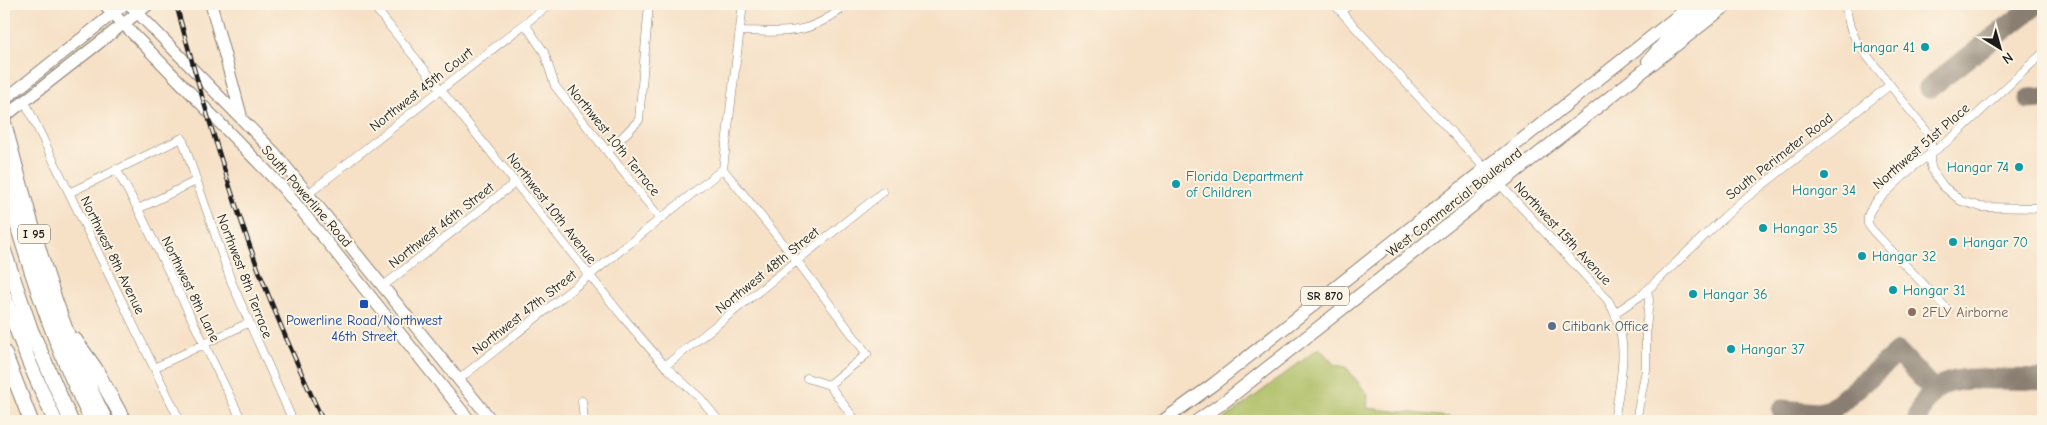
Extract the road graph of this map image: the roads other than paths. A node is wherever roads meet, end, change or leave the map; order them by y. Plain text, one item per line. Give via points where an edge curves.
1 (104, 4) edge
2 (125, 4) edge
3 (129, 4) edge
4 (149, 4) edge
5 (210, 4) edge
6 (372, 4) edge
7 (550, 4) edge
8 (649, 4) edge
9 (743, 4) edge
10 (848, 4) edge
11 (1334, 4) edge
12 (1351, 4) edge
13 (1693, 4) edge
14 (1711, 4) edge
15 (1728, 4) edge
16 (1845, 4) edge
17 (1342, 11) junction
18 (113, 13) junction
19 (137, 13) junction
20 (123, 23) junction
21 (525, 24) junction
22 (741, 31) junction
23 (2043, 53) edge
24 (1636, 77) junction
25 (1890, 84) junction
26 (440, 89) junction
27 (4, 100) edge
28 (24, 100) junction
29 (4, 117) edge
30 (241, 117) junction
31 (4, 123) edge
32 (608, 152) junction
33 (1930, 155) junction
34 (1485, 168) junction
35 (116, 169) junction
36 (723, 169) junction
37 (4, 177) edge
38 (196, 181) junction
39 (516, 182) junction
40 (1500, 184) junction
41 (883, 192) dead end
42 (69, 193) junction
43 (308, 194) junction
44 (2043, 208) edge
45 (138, 209) junction
46 (660, 218) junction
47 (4, 250) edge
48 (798, 262) junction
49 (590, 276) junction
50 (360, 282) junction
51 (382, 287) junction
52 (1647, 290) junction
53 (370, 295) junction
54 (4, 296) edge
55 (397, 305) junction
56 (1948, 310) dead end
57 (1615, 313) junction
58 (63, 323) junction
59 (248, 323) junction
60 (205, 345) junction
61 (4, 352) edge
62 (665, 366) junction
63 (154, 368) junction
64 (807, 378) dead end
65 (458, 380) junction
66 (829, 385) junction
67 (582, 402) dead end
68 (31, 421) edge
69 (55, 421) edge
70 (71, 421) edge
71 (92, 421) edge
72 (106, 421) edge
73 (124, 421) edge
74 (180, 421) edge
75 (242, 421) edge
76 (293, 421) edge
77 (470, 421) edge
78 (492, 421) edge
79 (584, 421) edge
80 (719, 421) edge
81 (856, 421) edge
82 (1163, 421) edge
83 (1198, 421) edge
84 (1614, 421) edge
85 (1636, 421) edge

1 - 18 main road, South Powerline Road
2 - 18 main road
3 - 19 main road, South Powerline Road
4 - 19 main road
5 - 30 main road
6 - 26 street, Northwest 10th Avenue
7 - 21 street, Northwest 45th Court
8 - 32 street via 639,120
9 - 22 street
10 - 22 street via 820,24 794,32
11 - 17 street, Northwest 15th Avenue
12 - 17 street
13 - 34 highway, West Commercial Boulevard / SR 870
14 - 24 highway via 1665,41
15 - 24 highway, West Commercial Boulevard / SR 870
16 - 25 street via 1855,38
17 - 34 street, Northwest 15th Avenue
18 - 20 main road, South Powerline Road
18 - 27 main road
19 - 20 main road
19 - 30 main road, South Powerline Road
20 - 28 main road
20 - 50 main road, South Powerline Road via 260,162
21 - 26 street, Northwest 45th Court
21 - 32 street, Northwest 10th Terrace via 544,52 555,86
22 - 36 street
23 - 33 street, Northwest 51st Place
24 - 40 highway, West Commercial Boulevard / SR 870
25 - 33 street via 1928,133
25 - 52 street, South Perimeter Road via 1737,205
26 - 39 street, Northwest 10th Avenue
26 - 43 street, Northwest 45th Court
28 - 29 main road
28 - 42 street, Northwest 8th Avenue
30 - 43 main road, South Powerline Road
31 - 58 highway, I 95
32 - 46 street, Northwest 10th Terrace
33 - 44 street via 1932,170 1939,182 1965,203 1981,207
33 - 56 street, Northwest 51st Place via 1878,201 1868,220 1873,231
34 - 40 street, Northwest 15th Avenue
34 - 82 highway, West Commercial Boulevard / SR 870
35 - 38 street, Northwest 8th Terrace via 182,138
35 - 42 street
35 - 45 street, Northwest 8th Lane
36 - 46 street, Northwest 47th Street
36 - 48 street
37 - 71 highway via 45,314
38 - 45 street
38 - 59 street, Northwest 8th Terrace
39 - 49 street, Northwest 10th Avenue
39 - 51 street, Northwest 46th Street
40 - 57 street, Northwest 15th Avenue via 1602,293
40 - 83 highway, West Commercial Boulevard / SR 870
41 - 48 street, Northwest 48th Street
42 - 63 street, Northwest 8th Avenue
43 - 51 main road, South Powerline Road
45 - 60 street, Northwest 8th Lane
46 - 49 street, Northwest 47th Street
47 - 70 highway via 30,330
48 - 62 street, Northwest 48th Street
48 - 66 street via 867,354
49 - 62 street, Northwest 10th Avenue
49 - 65 street, Northwest 47th Street
50 - 51 main road
50 - 53 main road, South Powerline Road
51 - 55 main road, South Powerline Road
52 - 57 street, South Perimeter Road
52 - 85 street via 1647,362
53 - 55 main road
53 - 77 main road, South Powerline Road
54 - 69 highway
55 - 65 main road, South Powerline Road
57 - 84 street, Northwest 15th Avenue via 1621,328 1624,353
58 - 72 highway, I 95
58 - 73 highway via 95,368
59 - 60 street
59 - 76 street, Northwest 8th Terrace
60 - 63 street
60 - 75 street, Northwest 8th Lane
61 - 68 highway
62 - 80 street, Northwest 10th Avenue
63 - 74 street, Northwest 8th Avenue
64 - 66 street
65 - 78 main road, South Powerline Road
66 - 81 street
67 - 79 street

